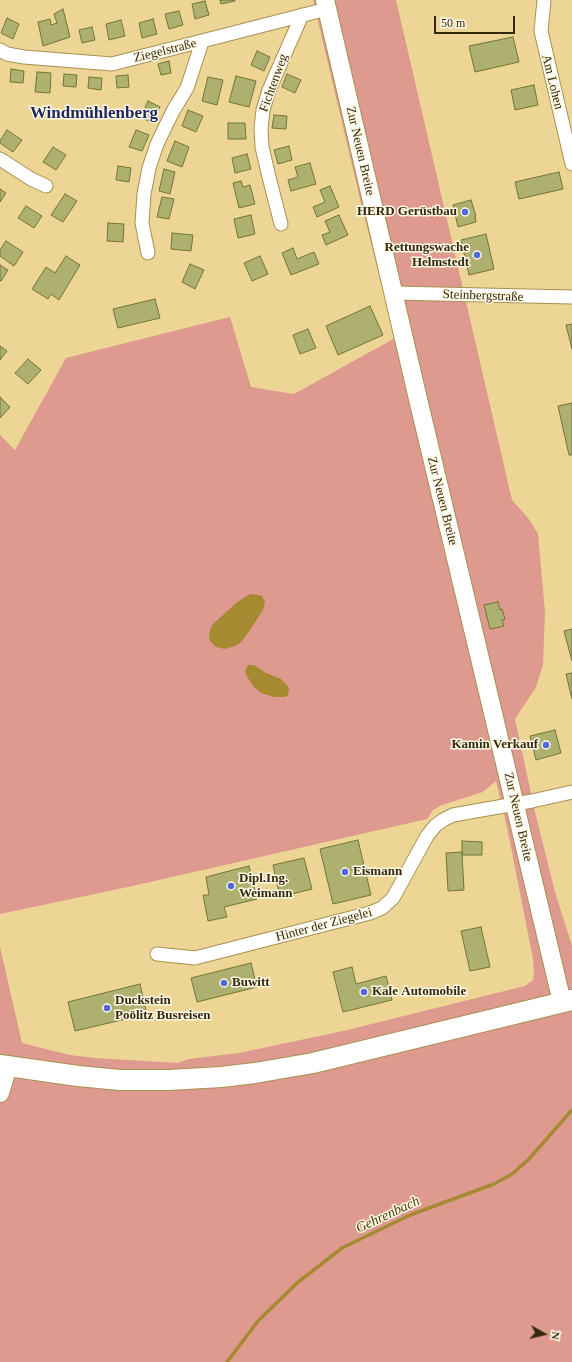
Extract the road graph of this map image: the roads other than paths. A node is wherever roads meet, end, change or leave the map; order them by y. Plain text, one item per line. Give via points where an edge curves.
1 (544, 0) edge
2 (326, 4) edge
3 (302, 15) junction
4 (202, 42) junction
5 (0, 50) edge
6 (0, 159) edge
7 (572, 164) edge
8 (46, 186) dead end
9 (281, 224) dead end
10 (148, 253) dead end
11 (394, 293) junction
12 (572, 297) edge
13 (572, 792) edge
14 (515, 804) junction
15 (157, 954) dead end
16 (567, 1001) edge
17 (4, 1065) edge
18 (0, 1093) edge

1 - 7 street, Am Lohen via 541,31
2 - 3 street, Ziegelstraße
2 - 11 street, Zur Neuen Breite
3 - 4 street, Ziegelstraße
3 - 9 street, Fichtenweg via 269,90 261,128 262,147
4 - 5 street, Ziegelstraße via 112,64 24,57
4 - 10 street via 187,88 157,144 149,168 142,223
6 - 8 street
11 - 12 street, Steinbergstraße
11 - 14 street, Zur Neuen Breite
13 - 14 street
14 - 15 street, Hinter der Ziegelei via 453,815 435,826 393,898 370,914 195,958
14 - 16 street, Zur Neuen Breite
16 - 17 main road via 313,1063 221,1077 120,1080
17 - 18 street

